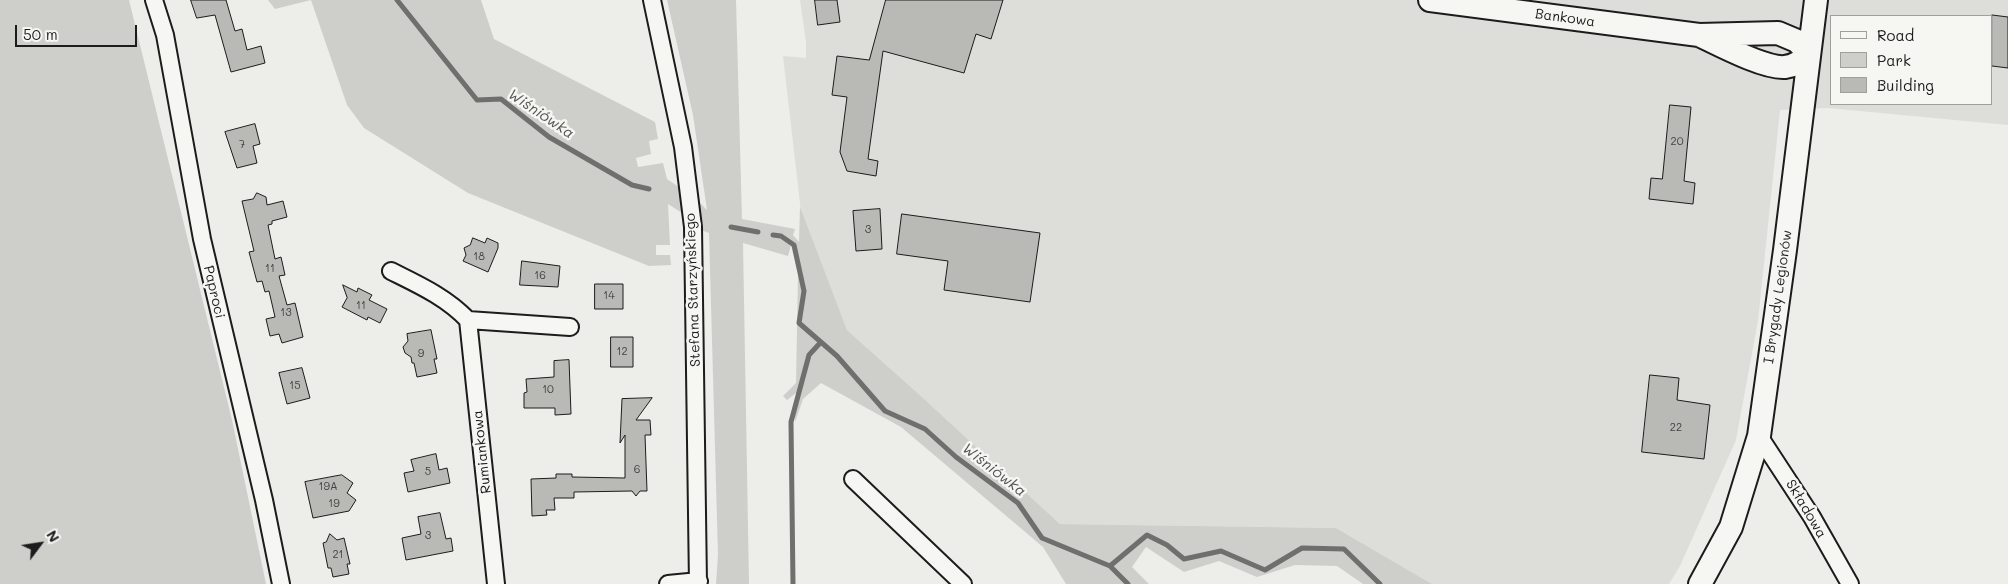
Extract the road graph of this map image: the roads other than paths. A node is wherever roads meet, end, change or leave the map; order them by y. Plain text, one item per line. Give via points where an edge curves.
1 (154, 0) edge
2 (652, 0) edge
3 (1430, 0) edge
4 (1815, 1) edge
5 (1778, 33) junction
6 (1700, 35) junction
7 (1809, 54) junction
8 (1775, 67) junction
9 (1803, 104) junction
10 (391, 271) dead end
11 (468, 320) junction
12 (570, 327) dead end
13 (1759, 436) junction
14 (853, 479) dead end
15 (954, 581) edge
16 (698, 582) edge
17 (281, 584) edge
18 (496, 584) edge
19 (668, 584) edge
20 (1700, 584) edge
21 (1850, 584) edge

1 - 17 street, Paproci via 165,36 202,239
2 - 16 street, Stefana Starzyńskiego via 678,118 693,227
3 - 6 street, Bankowa
4 - 5 street, Bankowa via 1799,22
4 - 7 street, I Brygady Legionów
5 - 6 street, Bankowa
5 - 7 street, Bankowa via 1797,41
6 - 8 street, Bankowa
7 - 8 street via 1797,64
7 - 9 street, I Brygady Legionów
8 - 9 street, Bankowa via 1788,78
9 - 13 street, I Brygady Legionów
10 - 11 street via 442,297
11 - 12 street
11 - 18 street, Rumiankowa
13 - 20 street, I Brygady Legionów via 1731,527
13 - 21 street, Składowa via 1812,517
14 - 15 street
16 - 19 street

